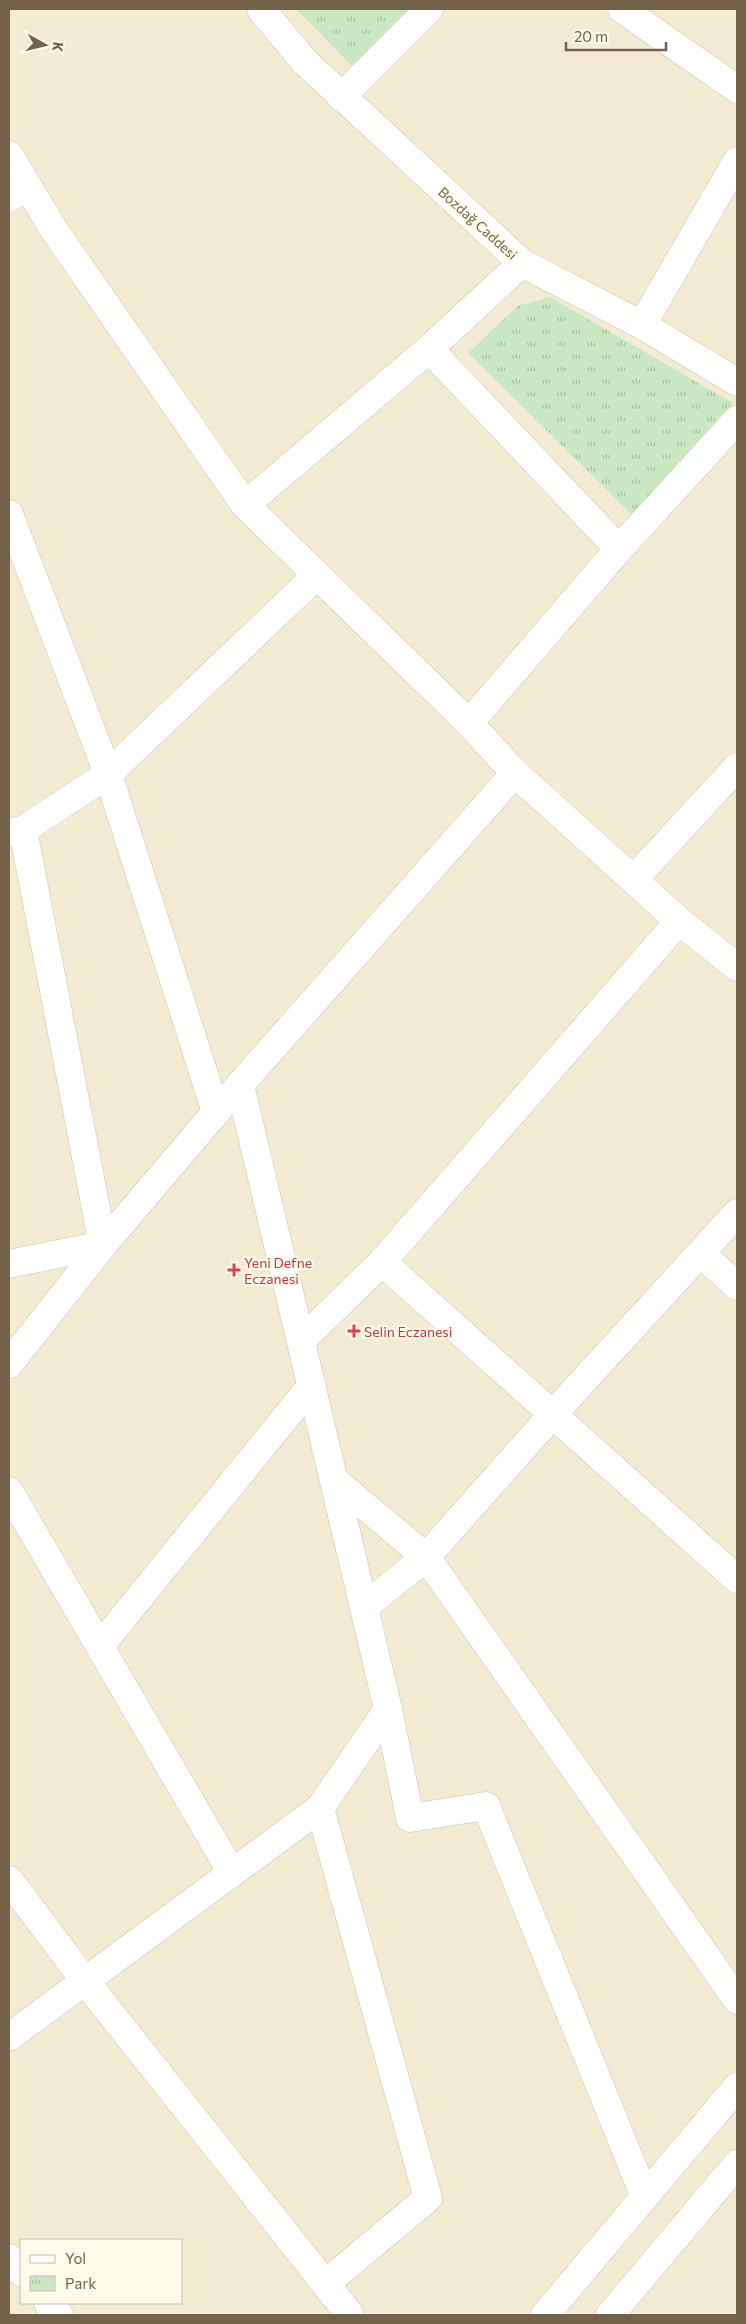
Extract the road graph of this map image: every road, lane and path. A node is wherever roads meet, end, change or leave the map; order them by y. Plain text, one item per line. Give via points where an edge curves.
1 (260, 9) edge
2 (429, 9) edge
3 (622, 9) edge
4 (737, 89) edge
5 (341, 98) junction
6 (9, 155) edge
7 (737, 161) edge
8 (18, 192) edge
9 (522, 263) junction
10 (642, 325) junction
11 (429, 349) junction
12 (737, 382) edge
13 (737, 420) edge
14 (245, 505) junction
15 (9, 514) edge
16 (619, 549) junction
17 (316, 576) junction
18 (469, 723) junction
19 (737, 767) edge
20 (108, 774) junction
21 (515, 774) junction
22 (16, 831) edge
23 (633, 880) junction
24 (679, 920) junction
25 (737, 967) edge
26 (240, 1085) junction
27 (216, 1112) junction
28 (737, 1213) edge
29 (103, 1245) junction
30 (700, 1253) junction
31 (382, 1262) junction
32 (9, 1264) edge
33 (737, 1286) edge
34 (302, 1340) junction
35 (9, 1364) edge
36 (312, 1384) junction
37 (553, 1414) junction
38 (335, 1480) junction
39 (9, 1492) edge
40 (426, 1557) junction
41 (737, 1579) edge
42 (364, 1607) junction
43 (100, 1646) junction
44 (388, 1709) junction
45 (320, 1808) junction
46 (232, 1873) junction
47 (9, 1880) edge
48 (85, 1981) junction
49 (737, 2000) edge
50 (9, 2037) edge
51 (737, 2087) edge
52 (737, 2164) edge
53 (645, 2197) junction
54 (9, 2258) edge
55 (20, 2271) edge
56 (325, 2284) junction
57 (49, 2304) edge
58 (59, 2315) edge
59 (350, 2315) edge
60 (545, 2315) edge
61 (610, 2315) edge

1 - 5 street, Bozdağ Caddesi
2 - 5 street
3 - 4 street
5 - 9 street, Bozdağ Caddesi
6 - 8 street
7 - 10 street
8 - 14 street via 54,230
9 - 10 street, Bozdağ Caddesi
9 - 11 street
10 - 12 street, Bozdağ Caddesi
11 - 14 street
11 - 16 street
13 - 16 street
14 - 17 street
15 - 20 street
16 - 18 street
17 - 18 street
17 - 20 street
18 - 21 street
19 - 23 street
20 - 22 street
20 - 27 street
21 - 23 street
21 - 26 street
22 - 29 street
23 - 24 street
24 - 25 street
24 - 31 street
26 - 27 street
26 - 34 street
27 - 29 street
28 - 30 street
29 - 32 street
29 - 35 street
30 - 33 street
30 - 37 street
31 - 34 street
31 - 37 street
34 - 36 street
36 - 38 street
36 - 43 street
37 - 40 street
37 - 41 street
38 - 40 street
38 - 42 street
39 - 43 street
40 - 42 street
40 - 49 street
42 - 44 street
43 - 46 street
44 - 45 street
44 - 53 street via 410,1818 486,1806
45 - 46 street
45 - 56 street via 428,2198
46 - 48 street
47 - 48 street
48 - 50 street
48 - 56 street
51 - 53 street
52 - 61 street
53 - 60 street
54 - 55 street
56 - 59 street
57 - 58 street

